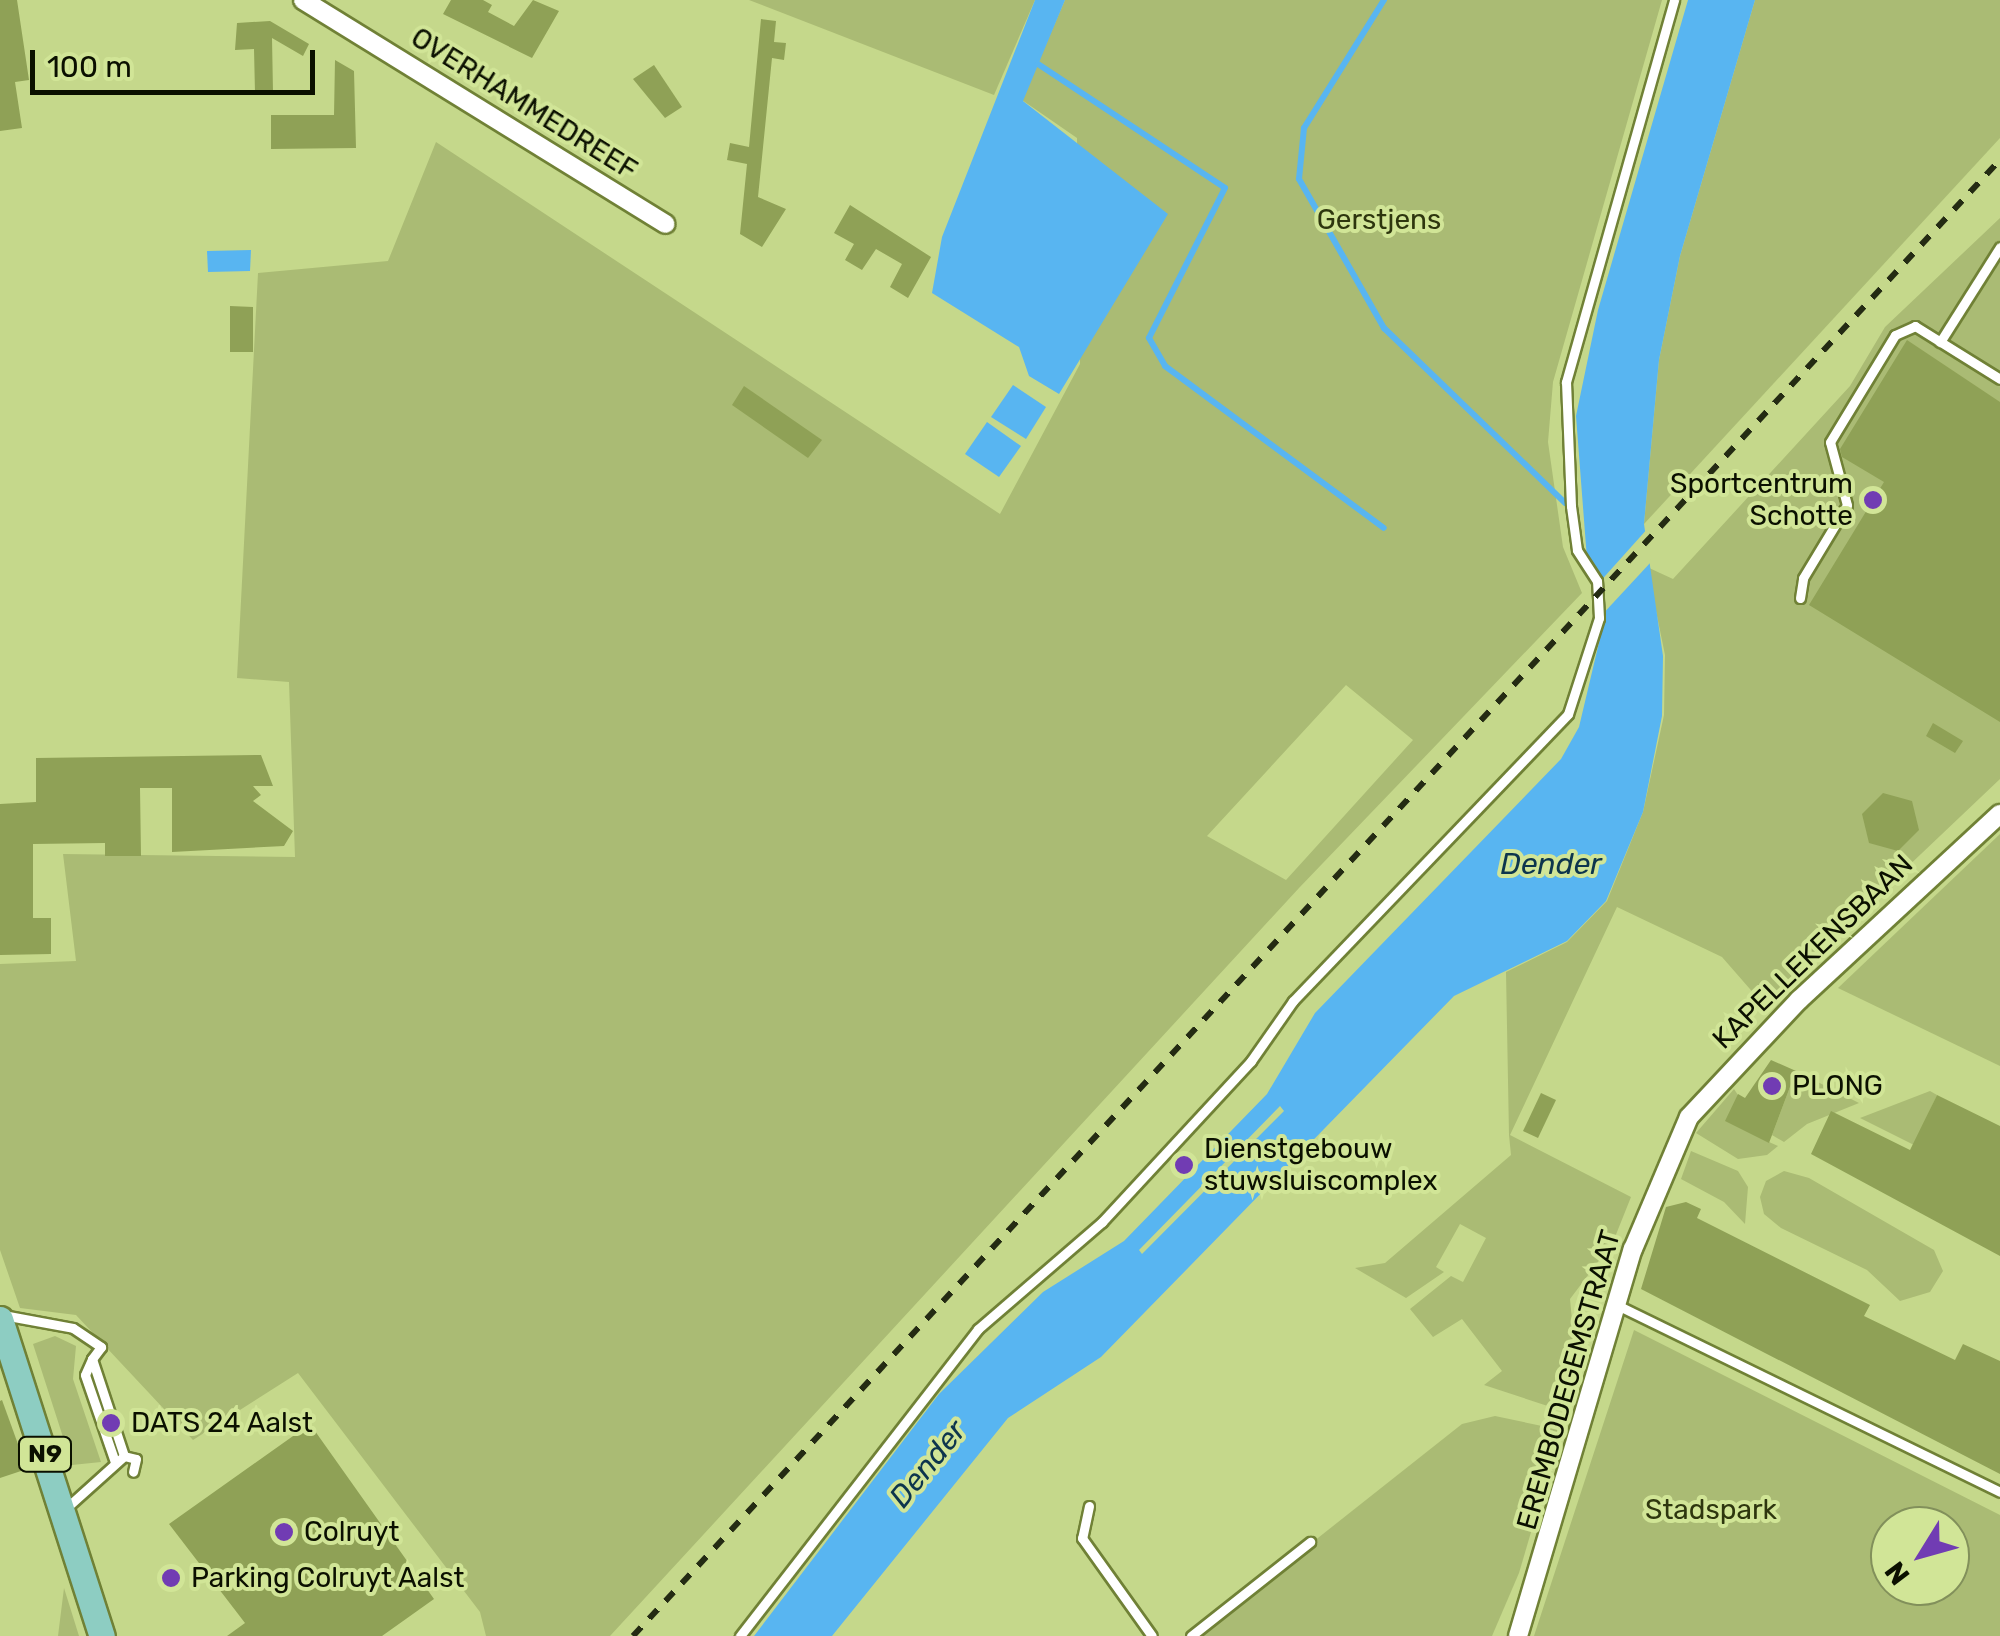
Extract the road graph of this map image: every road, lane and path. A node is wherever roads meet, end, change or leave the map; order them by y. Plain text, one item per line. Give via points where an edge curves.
1 (303, 0) edge
2 (1674, 0) edge
3 (665, 224) dead end
4 (2000, 247) edge
5 (1940, 342) junction
6 (2000, 379) edge
7 (1800, 598) dead end
8 (2000, 814) edge
9 (1676, 1140) joint
10 (1618, 1305) junction
11 (0, 1317) edge
12 (119, 1459) junction
13 (133, 1472) dead end
14 (2000, 1492) edge
15 (1089, 1506) dead end
16 (62, 1512) junction
17 (1310, 1542) dead end
18 (102, 1636) edge
19 (740, 1636) edge
20 (1152, 1636) edge
21 (1192, 1636) edge
22 (1518, 1636) edge

1 - 3 street, OVERHAMMEDREEF
2 - 19 lane via 1566,382 1570,506 1586,567 1597,581 1594,639 1578,692 1555,731 1293,1001 1251,1061 1102,1222 978,1330
4 - 5 lane
5 - 6 lane
5 - 7 lane via 1915,326 1902,328 1830,442 1848,506 1803,578
8 - 9 street, KAPELLEKENSBAAN via 1799,1000 1705,1095
9 - 10 street, EREMBODEGEMSTRAAT
10 - 14 lane
10 - 22 street, EREMBODEGEMSTRAAT
11 - 12 lane via 73,1328 101,1347 92,1358
11 - 16 main road, N9
12 - 13 lane via 136,1459
12 - 16 lane
15 - 20 lane via 1082,1538
16 - 18 main road, N9
17 - 21 lane

